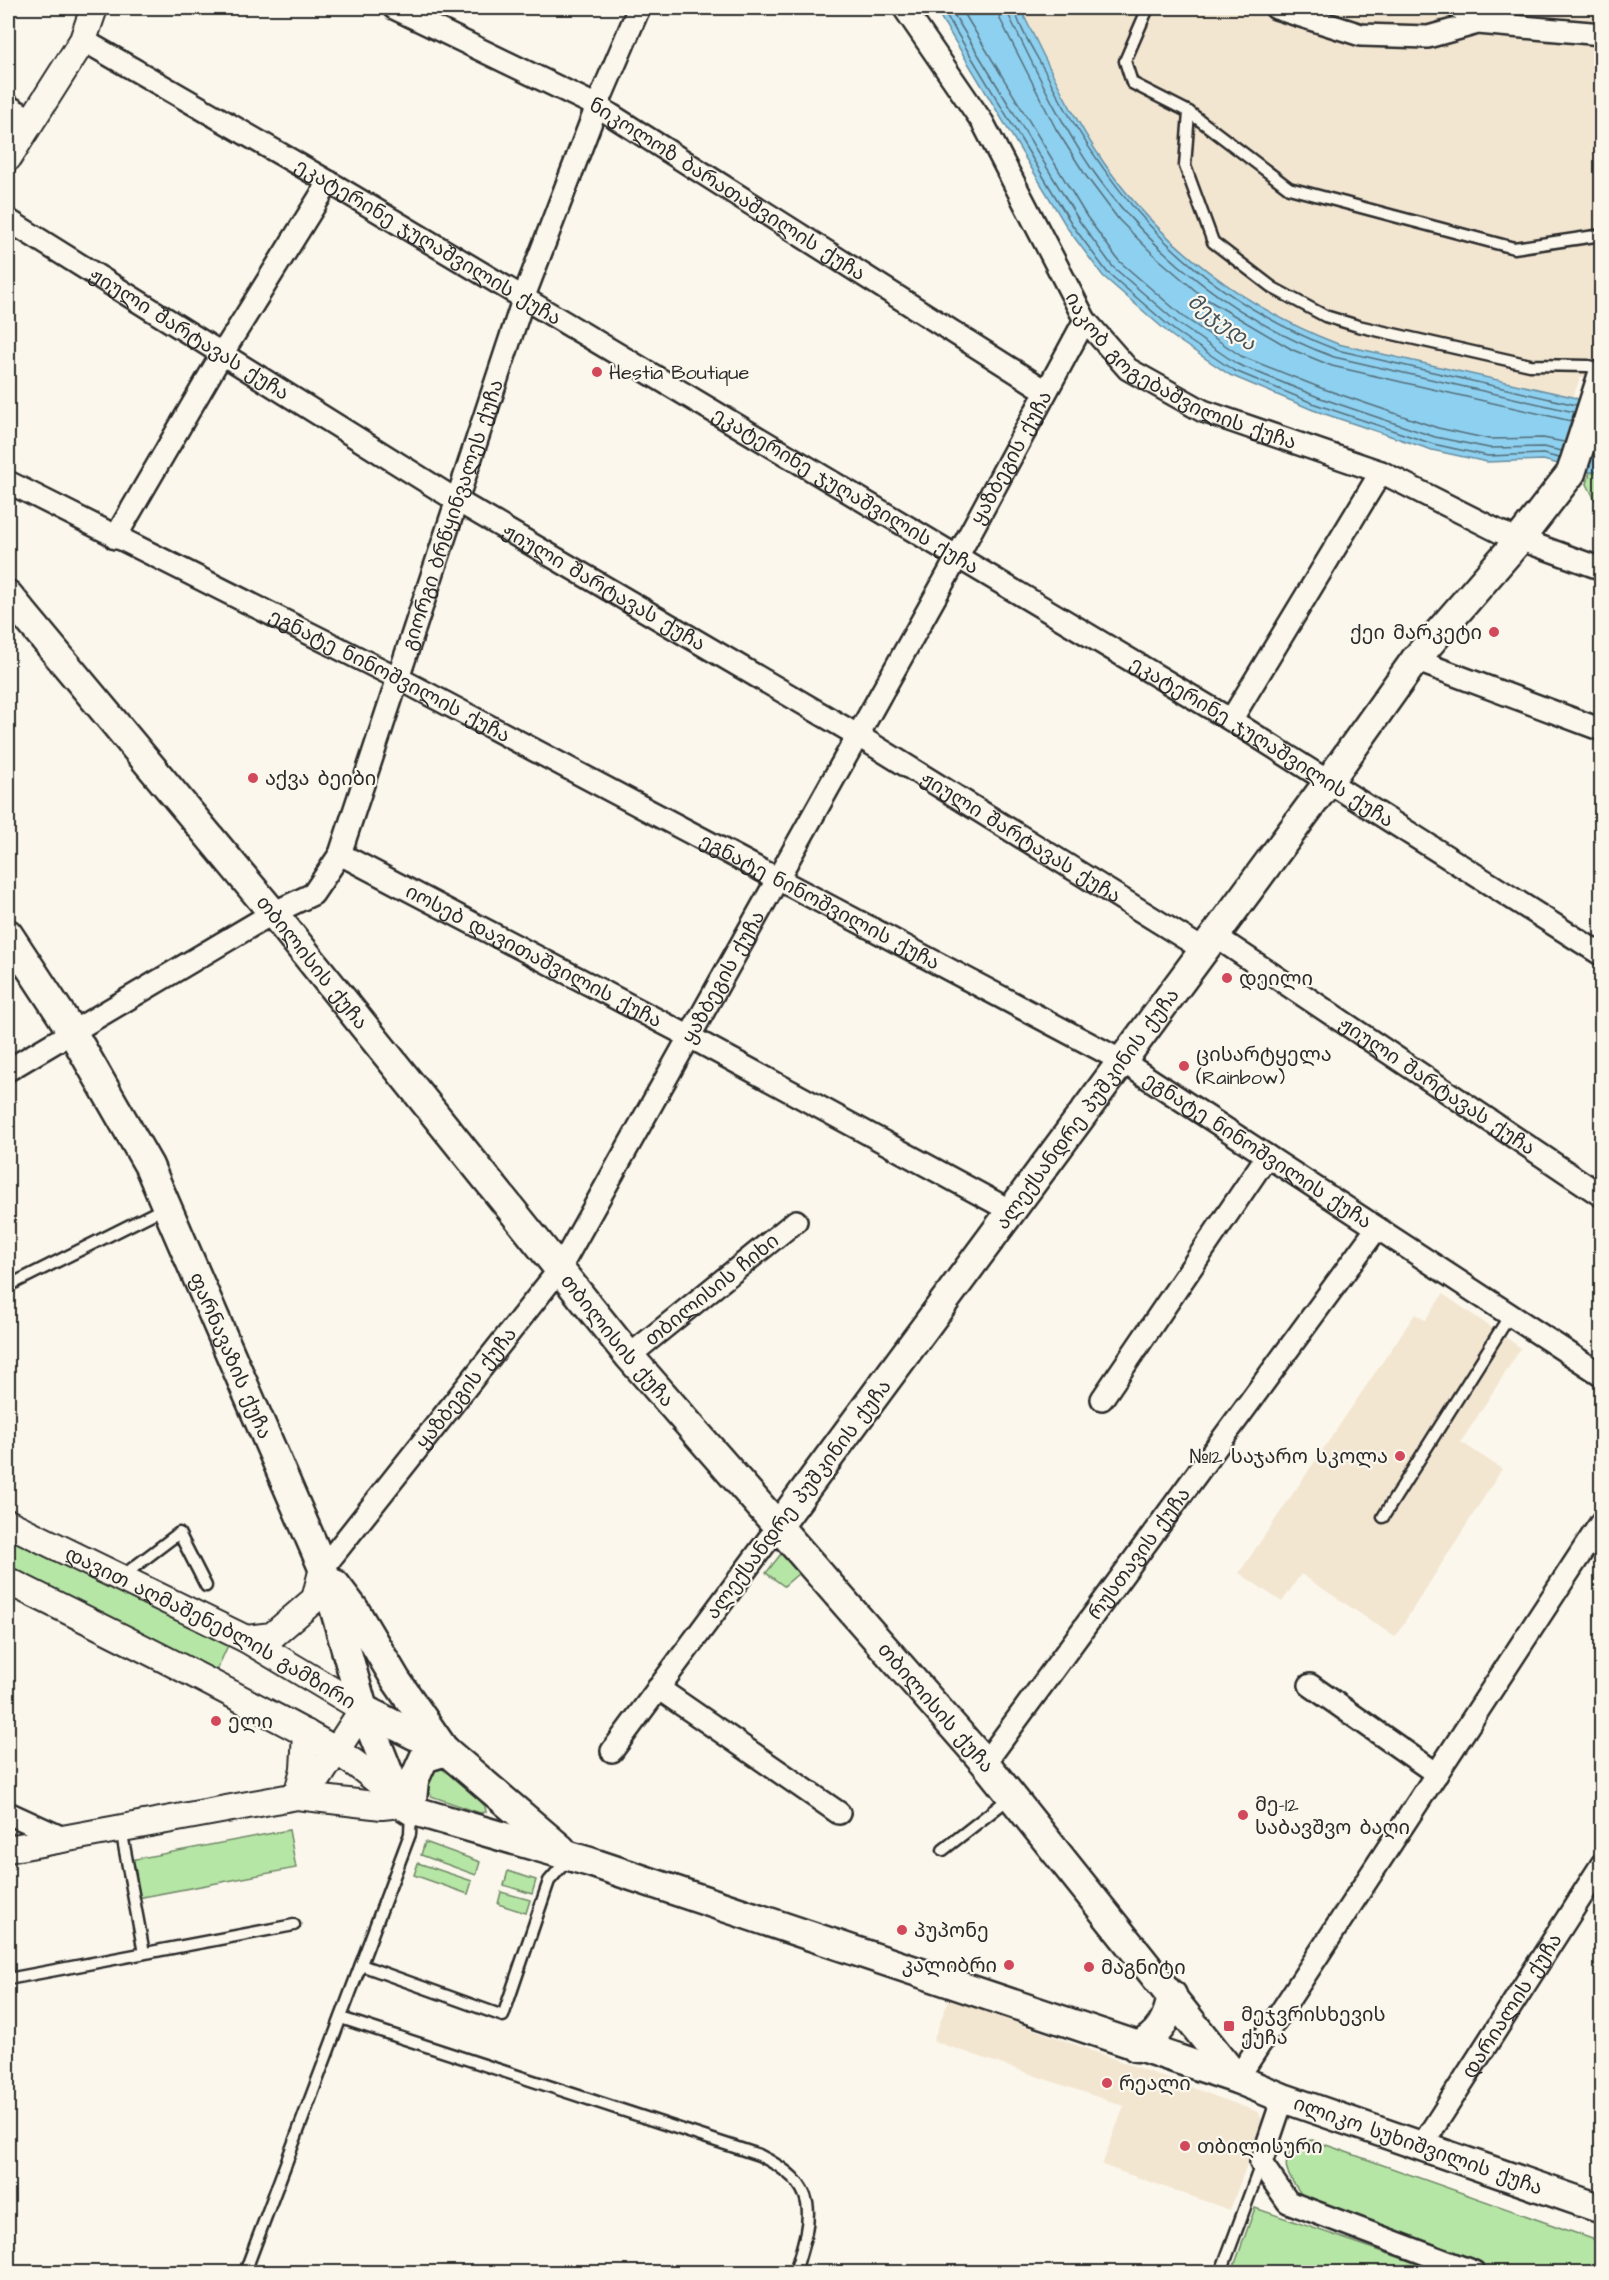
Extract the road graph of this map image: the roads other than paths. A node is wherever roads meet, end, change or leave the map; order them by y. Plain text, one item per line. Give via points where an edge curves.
1 (94, 8) edge
2 (394, 8) edge
3 (639, 8) edge
4 (904, 8) edge
5 (1148, 8) edge
6 (1276, 8) edge
7 (1447, 8) edge
8 (1478, 23) junction
9 (1602, 34) edge
10 (83, 40) junction
11 (8, 106) edge
12 (597, 106) junction
13 (1189, 112) junction
14 (30, 119) junction
15 (8, 158) edge
16 (329, 182) junction
17 (8, 220) edge
18 (1602, 235) edge
19 (523, 299) junction
20 (1085, 320) junction
21 (222, 354) junction
22 (1600, 378) edge
23 (1046, 391) junction
24 (1381, 472) junction
25 (8, 482) edge
26 (456, 500) junction
27 (116, 538) junction
28 (1519, 540) junction
29 (956, 558) junction
30 (1602, 569) edge
31 (8, 595) edge
32 (1415, 660) junction
33 (398, 678) junction
34 (1232, 720) junction
35 (1602, 730) edge
36 (857, 735) junction
37 (1329, 781) junction
38 (340, 854) junction
39 (777, 879) junction
40 (273, 913) junction
41 (8, 934) edge
42 (1210, 943) junction
43 (1602, 955) edge
44 (71, 1030) junction
45 (690, 1037) junction
46 (1122, 1061) junction
47 (8, 1070) edge
48 (1267, 1156) junction
49 (1602, 1196) edge
50 (166, 1207) junction
51 (1011, 1211) junction
52 (796, 1221) dead end
53 (1377, 1228) junction
54 (559, 1270) junction
55 (8, 1286) edge
56 (1510, 1316) junction
57 (629, 1356) junction
58 (1602, 1375) edge
59 (1102, 1399) dead end
60 (1383, 1517) dead end
61 (1602, 1521) edge
62 (8, 1523) edge
63 (779, 1525) junction
64 (323, 1568) junction
65 (120, 1578) junction
66 (8, 1581) edge
67 (206, 1586) dead end
68 (246, 1639) junction
69 (1310, 1685) dead end
70 (658, 1688) junction
71 (363, 1709) junction
72 (306, 1733) junction
73 (339, 1751) junction
74 (446, 1751) junction
75 (612, 1751) dead end
76 (985, 1762) junction
77 (1437, 1774) junction
78 (488, 1787) junction
79 (297, 1796) junction
80 (1012, 1796) junction
81 (406, 1807) junction
82 (8, 1813) edge
83 (839, 1813) dead end
84 (469, 1827) junction
85 (121, 1829) junction
86 (65, 1839) junction
87 (8, 1849) edge
88 (943, 1850) dead end
89 (570, 1857) junction
90 (1602, 1864) edge
91 (294, 1925) dead end
92 (144, 1953) junction
93 (361, 1965) junction
94 (8, 1979) edge
95 (1172, 1995) junction
96 (342, 2018) junction
97 (1136, 2047) junction
98 (1237, 2079) junction
99 (1283, 2098) junction
100 (1421, 2147) junction
101 (1261, 2163) junction
102 (1601, 2209) edge
103 (1451, 2269) edge
104 (245, 2272) edge
105 (795, 2272) edge
106 (1221, 2272) edge
107 (1474, 2272) edge

1 - 10 street
2 - 12 street, ნიკოლოზ ბარათაშვილის ქუჩა
3 - 12 street, გიორგი ბრწყინვალეს ქუჩა
4 - 20 street, იაკობ გოგებაშვილის ქუჩა via 983,123
5 - 13 lane via 1125,61 1132,82
6 - 8 street via 1361,35 1428,37
7 - 8 lane
8 - 9 street
10 - 14 street
10 - 16 street, ეკატერინე ჯუღაშვილის ქუჩა
11 - 14 street
12 - 19 street, გიორგი ბრწყინვალეს ქუჩა
12 - 23 street, ნიკოლოზ ბარათაშვილის ქუჩა
13 - 18 lane via 1288,188 1514,248
13 - 22 lane via 1185,166 1213,242 1273,288 1325,316 1358,326 1530,365 1588,366
14 - 15 street
16 - 19 street, ეკატერინე ჯუღაშვილის ქუჩა
16 - 21 street
17 - 21 street, ჟიული შარტავას ქუჩა
19 - 26 street, გიორგი ბრწყინვალეს ქუჩა
19 - 29 street, ეკატერინე ჯუღაშვილის ქუჩა
20 - 23 street, ყაზბეგის ქუჩა
20 - 24 street, იაკობ გოგებაშვილის ქუჩა via 1128,369 1158,388 1203,411
21 - 26 street, ჟიული შარტავას ქუჩა
21 - 27 street
22 - 28 main road, ალექსანდრე პუშკინის ქუჩა via 1571,473
23 - 29 street, ყაზბეგის ქუჩა
24 - 28 street, იაკობ გოგებაშვილის ქუჩა
24 - 34 street
25 - 27 street, ეგნატე ნინოშვილის ქუჩა
26 - 33 street, გიორგი ბრწყინვალეს ქუჩა
26 - 36 street, ჟიული შარტავას ქუჩა
27 - 33 street, ეგნატე ნინოშვილის ქუჩა
28 - 30 street, იაკობ გოგებაშვილის ქუჩა
28 - 32 main road, ალექსანდრე პუშკინის ქუჩა
29 - 34 street, ეკატერინე ჯუღაშვილის ქუჩა
29 - 36 street, ყაზბეგის ქუჩა
31 - 40 main road, თბილისის ქუჩა
32 - 35 street
32 - 37 main road, ალექსანდრე პუშკინის ქუჩა
33 - 38 street, გიორგი ბრწყინვალეს ქუჩა
33 - 39 street, ეგნატე ნინოშვილის ქუჩა
34 - 37 street, ეკატერინე ჯუღაშვილის ქუჩა
36 - 39 street, ყაზბეგის ქუჩა
36 - 42 street, ჟიული შარტავას ქუჩა
37 - 42 main road, ალექსანდრე პუშკინის ქუჩა
37 - 43 street, ეკატერინე ჯუღაშვილის ქუჩა
38 - 40 street, გიორგი ბრწყინვალეს ქუჩა via 314,894
38 - 45 street, იოსებ დავითაშვილის ქუჩა
39 - 45 street, ყაზბეგის ქუჩა
39 - 46 street, ეგნატე ნინოშვილის ქუჩა
40 - 44 street, გიორგი ბრწყინვალეს ქუჩა
40 - 54 main road, თბილისის ქუჩა
41 - 44 main road, ფარნავაზის ქუჩა
42 - 46 main road, ალექსანდრე პუშკინის ქუჩა
42 - 49 street, ჟიული შარტავას ქუჩა
44 - 47 street, გიორგი ბრწყინვალეს ქუჩა
44 - 50 main road, ფარნავაზის ქუჩა via 149,1166
45 - 51 street, იოსებ დავითაშვილის ქუჩა
45 - 54 street, ყაზბეგის ქუჩა
46 - 48 street, ეგნატე ნინოშვილის ქუჩა
46 - 51 main road, ალექსანდრე პუშკინის ქუჩა
48 - 53 street, ეგნატე ნინოშვილის ქუჩა
48 - 59 street
50 - 55 lane
50 - 64 main road, ფარნავაზის ქუჩა
51 - 63 main road, ალექსანდრე პუშკინის ქუჩა
52 - 57 street, თბილისის ჩიხი
53 - 56 street, ეგნატე ნინოშვილის ქუჩა
53 - 76 street, რუსთავის ქუჩა
54 - 57 main road, თბილისის ქუჩა
54 - 64 street, ყაზბეგის ქუჩა
56 - 58 street, ეგნატე ნინოშვილის ქუჩა
56 - 60 lane
57 - 63 main road, თბილისის ქუჩა
61 - 77 street
62 - 65 street, დავით აღმაშენებლის გამზირი
63 - 70 street, ალექსანდრე პუშკინის ქუჩა
63 - 76 main road, თბილისის ქუჩა
64 - 68 street via 315,1599 272,1636
64 - 71 main road, ფარნავაზის ქუჩა
64 - 74 main road, დავით აღმაშენებლის გამზირი
65 - 67 lane via 179,1533
65 - 68 street, დავით აღმაშენებლის გამზირი
66 - 72 street
68 - 71 street, დავით აღმაშენებლის გამზირი
69 - 77 street
70 - 75 street, ალექსანდრე პუშკინის ქუჩა
70 - 83 street
71 - 73 street
71 - 74 main road, დავით აღმაშენებლის გამზირი
71 - 81 main road, ფარნავაზის ქუჩა
72 - 73 street
72 - 79 street
73 - 79 street via 319,1777
73 - 81 street via 380,1781
74 - 78 main road, დავით აღმაშენებლის გამზირი
74 - 81 main road via 424,1758
76 - 80 main road, თბილისის ქუჩა
77 - 98 street
78 - 84 main road via 493,1809 486,1820
78 - 89 main road, დავით აღმაშენებლის გამზირი
79 - 81 street
79 - 85 street
80 - 88 lane
80 - 95 main road, თბილისის ქუჩა
81 - 84 main road, დავით აღმაშენებლის გამზირი
81 - 93 lane via 410,1834
82 - 86 street
84 - 89 main road, დავით აღმაშენებლის გამზირი
85 - 86 street
85 - 92 lane
86 - 87 street
89 - 93 lane via 549,1881 503,2016
89 - 97 main road, დავით აღმაშენებლის გამზირი
90 - 100 street, დარიალის ქუჩა
91 - 92 lane
92 - 94 lane
93 - 96 lane
95 - 97 main road via 1161,2029
95 - 98 main road, თბილისის ქუჩა
96 - 104 lane
96 - 105 lane via 759,2155 785,2168 800,2184 808,2207 807,2232
97 - 98 main road, დავით აღმაშენებლის გამზირი
98 - 99 main road, ილიკო სუხიშვილის ქუჩა
99 - 100 main road, ილიკო სუხიშვილის ქუჩა
99 - 101 street
100 - 102 main road, ილიკო სუხიშვილის ქუჩა
101 - 103 street via 1288,2202
101 - 106 lane
103 - 107 street

